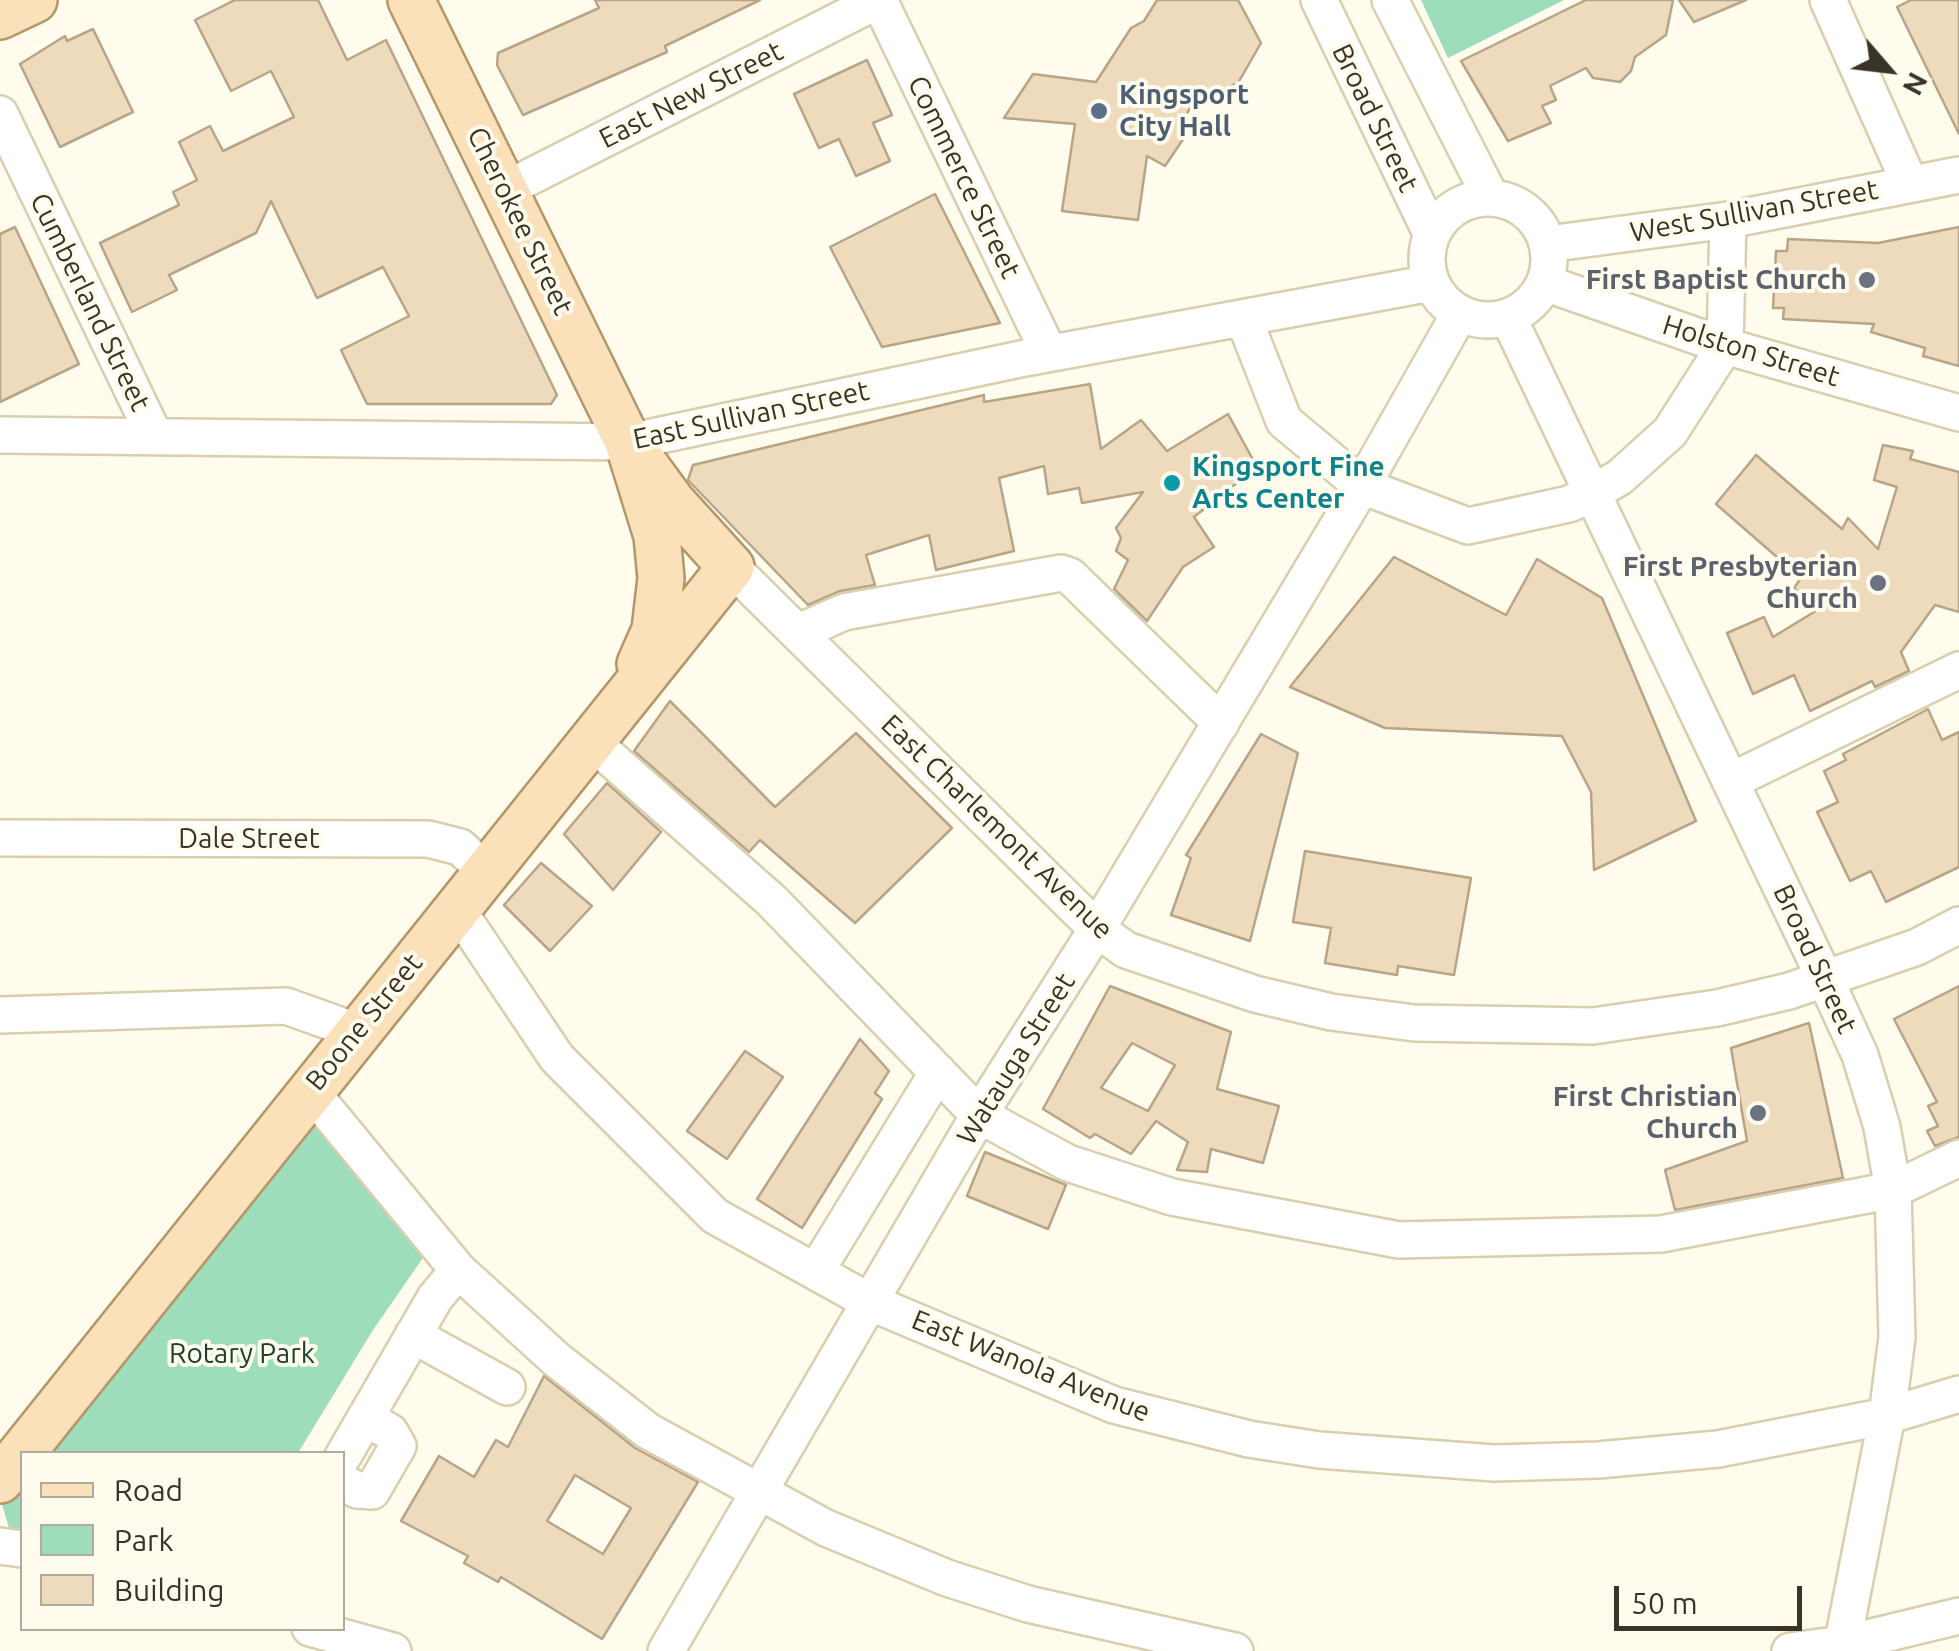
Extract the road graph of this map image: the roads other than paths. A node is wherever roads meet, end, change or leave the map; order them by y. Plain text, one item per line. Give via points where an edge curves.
1 (34, 0) edge
2 (411, 0) edge
3 (879, 0) edge
4 (1319, 0) edge
5 (1390, 0) edge
6 (1828, 0) edge
7 (0, 16) edge
8 (0, 114) edge
9 (1959, 175) edge
10 (1910, 184) junction
11 (504, 190) junction
12 (1490, 198) junction
13 (1728, 220) junction
14 (1432, 235) junction
15 (1548, 244) junction
16 (1432, 283) junction
17 (1545, 283) junction
18 (1460, 314) junction
19 (1508, 317) junction
20 (1244, 319) junction
21 (1725, 346) junction
22 (1049, 354) junction
23 (1959, 413) edge
24 (0, 435) edge
25 (154, 435) junction
26 (628, 442) junction
27 (1362, 486) junction
28 (1593, 494) junction
29 (731, 568) junction
30 (800, 632) junction
31 (1959, 670) edge
32 (1221, 722) junction
33 (600, 730) junction
34 (1731, 781) junction
35 (0, 838) edge
36 (487, 872) junction
37 (457, 909) junction
38 (1959, 925) edge
39 (1097, 929) junction
40 (1826, 980) junction
41 (0, 1015) edge
42 (356, 1031) junction
43 (938, 1072) junction
44 (309, 1090) junction
45 (979, 1115) junction
46 (1959, 1158) edge
47 (1893, 1190) junction
48 (458, 1270) junction
49 (816, 1272) junction
50 (872, 1303) junction
51 (413, 1334) junction
52 (507, 1388) dead end
53 (1959, 1394) edge
54 (1887, 1416) junction
55 (365, 1418) junction
56 (23, 1451) edge
57 (345, 1453) edge
58 (20, 1455) edge
59 (0, 1480) edge
60 (345, 1484) edge
61 (761, 1494) junction
62 (1959, 1616) edge
63 (321, 1631) edge
64 (1842, 1648) edge
65 (393, 1651) edge
66 (666, 1651) edge
67 (1234, 1651) edge
68 (1790, 1651) edge

1 - 7 main road
2 - 11 main road, Cherokee Street
3 - 11 street, East New Street
3 - 22 street, Commerce Street
4 - 14 street, Broad Street
5 - 12 street
6 - 10 street
8 - 25 street, Cumberland Street
9 - 10 street, West Sullivan Street
10 - 13 street, West Sullivan Street
11 - 26 main road, Cherokee Street
12 - 14 street via 1455,207
12 - 15 street via 1526,211
13 - 15 street, West Sullivan Street
13 - 21 street
14 - 16 street
15 - 17 street
16 - 18 street
16 - 20 street, East Sullivan Street
17 - 19 street
17 - 21 street, Holston Street
18 - 19 street
18 - 27 street, Watauga Street
19 - 28 street, Broad Street
20 - 22 street, East Sullivan Street
20 - 27 street via 1284,421
21 - 23 street, Holston Street
21 - 28 street via 1670,432
22 - 26 street, East Sullivan Street
24 - 25 street, East Sullivan Street
25 - 26 street, East Sullivan Street
26 - 29 main road, East Charlemont Avenue
26 - 33 main road via 656,536 660,604 643,658
27 - 28 street via 1468,526
27 - 32 street, Watauga Street
28 - 34 street, Broad Street
29 - 30 street, East Charlemont Avenue
29 - 33 main road, Boone Street
30 - 32 street via 844,612 1061,573
30 - 39 street, East Charlemont Avenue
31 - 34 street
32 - 39 street, Watauga Street
33 - 36 main road, Boone Street
33 - 43 street
34 - 40 street, Broad Street
35 - 36 street, Dale Street via 428,839 460,847
36 - 37 main road, Boone Street
37 - 42 main road, Boone Street
37 - 49 street, East Wanola Avenue via 556,1058 714,1216
38 - 40 street, East Charlemont Avenue
39 - 40 street, East Charlemont Avenue via 1141,956 1254,994 1414,1023 1593,1026 1717,1008
39 - 45 street, Watauga Street
40 - 47 street, Broad Street via 1860,1056
41 - 42 street via 286,1006
42 - 44 main road, Boone Street
43 - 45 street
43 - 49 street
44 - 48 street
44 - 56 main road, Boone Street
45 - 47 street via 1068,1163 1172,1198 1399,1240 1661,1234
45 - 50 street, Watauga Street
46 - 47 street
47 - 54 street, Broad Street via 1897,1337
48 - 51 street
48 - 61 street via 557,1360 648,1430
49 - 50 street, East Wanola Avenue
50 - 54 street, East Wanola Avenue via 1114,1405 1249,1439 1388,1458 1598,1460 1718,1448
50 - 61 street, Watauga Street
51 - 52 street
51 - 55 street
53 - 54 street, East Wanola Avenue
54 - 64 street, Broad Street
55 - 57 street
55 - 60 street via 390,1432 398,1446 372,1491
58 - 59 main road, Boone Street
61 - 66 street, Watauga Street
61 - 67 street via 946,1578 1028,1604
62 - 64 street
63 - 65 street
64 - 68 street

